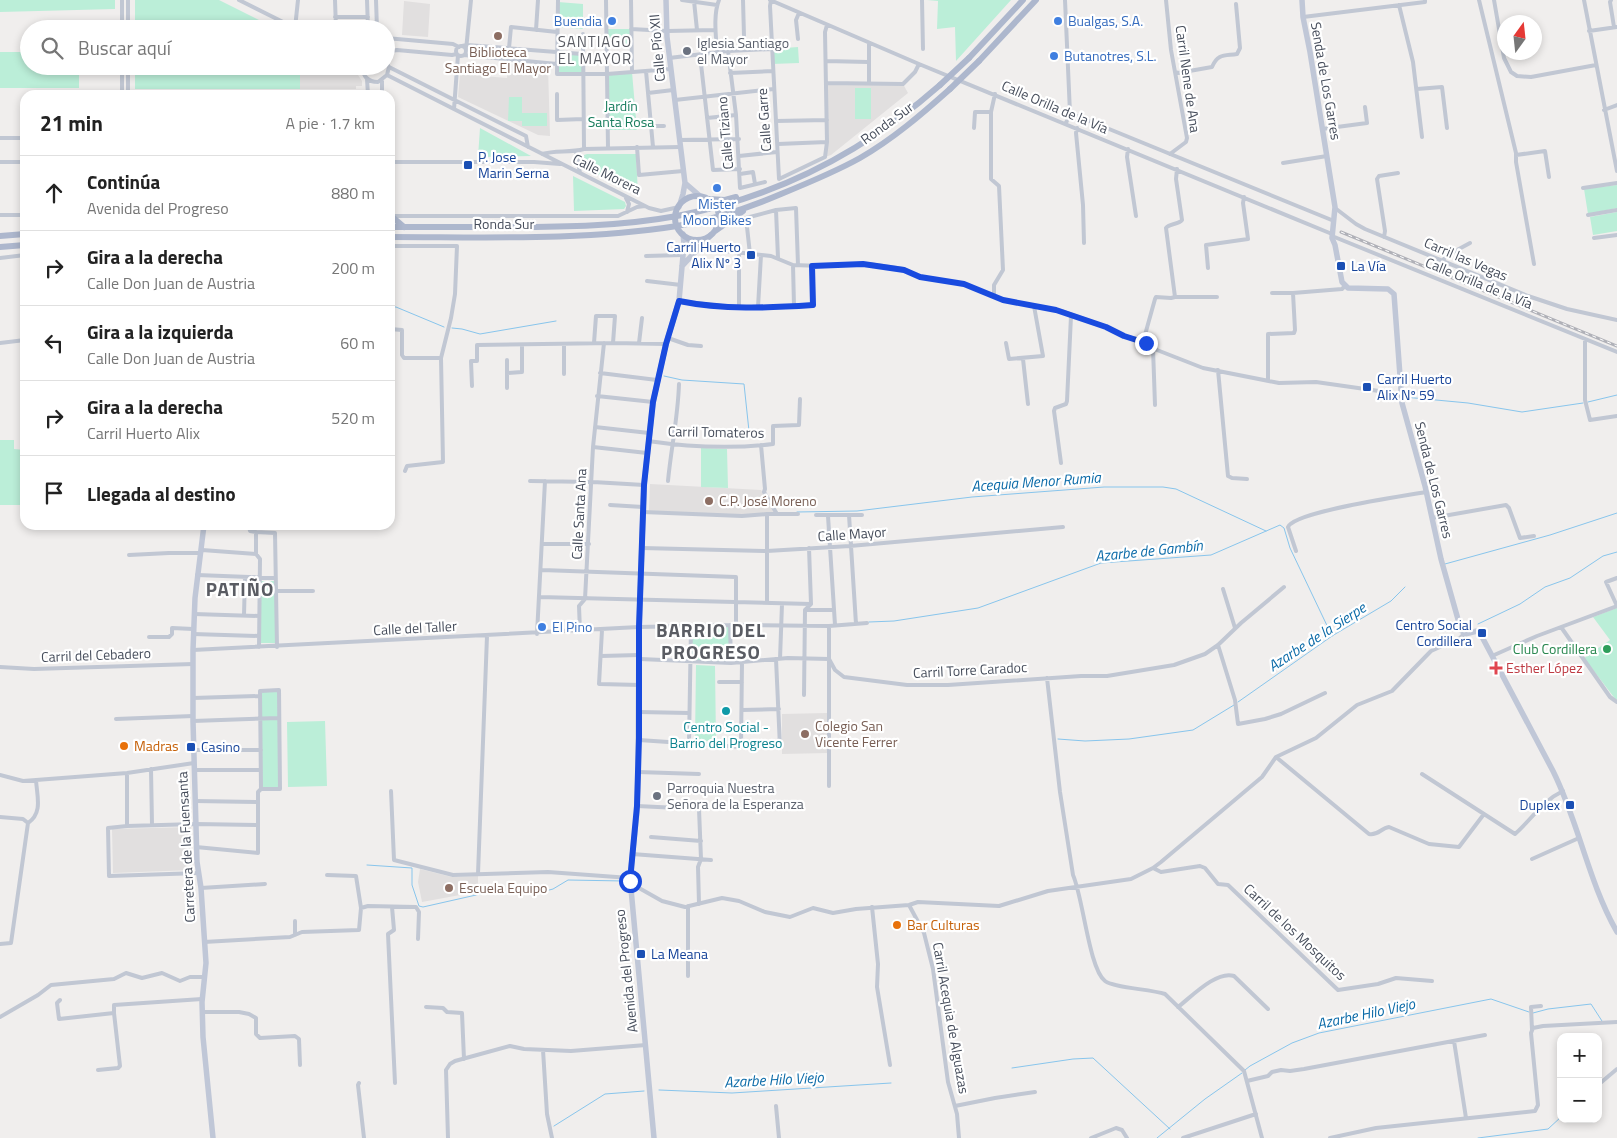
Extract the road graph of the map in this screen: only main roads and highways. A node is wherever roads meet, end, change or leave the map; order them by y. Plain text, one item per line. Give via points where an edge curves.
1 (666, 0) edge
2 (1023, 0) edge
3 (1036, 0) edge
4 (1302, 0) edge
5 (684, 183) junction
6 (779, 183) junction
7 (700, 196) junction
8 (707, 198) junction
9 (678, 207) junction
10 (716, 208) junction
11 (748, 208) junction
12 (676, 216) junction
13 (719, 216) junction
14 (395, 219) edge
15 (677, 226) junction
16 (395, 227) edge
17 (404, 227) junction
18 (713, 233) junction
19 (20, 234) edge
20 (0, 236) edge
21 (683, 236) junction
22 (395, 237) edge
23 (20, 245) edge
24 (0, 247) edge
25 (682, 266) junction
26 (204, 530) edge
27 (1617, 932) edge
28 (213, 1138) edge
29 (654, 1138) edge

1 - 5 main road, Calle Pío XII via 669,58
2 - 6 main road, Ronda Sur, bridge via 969,58 895,123 817,170
3 - 11 main road, Ronda Sur, bridge via 979,61 905,128 821,178
4 - 27 main road, Senda de Los Garres via 1335,207 1332,235 1342,282 1355,289 1388,289 1394,294 1400,394 1460,628 1464,634 1478,632 1563,791 1598,895
5 - 7 main road
5 - 9 main road, Calle Pío XII
6 - 8 main road via 732,199
6 - 10 main road, Ronda Sur
7 - 8 main road
7 - 9 main road via 690,197
8 - 10 main road
9 - 12 main road
10 - 12 main road, Ronda Sur
10 - 13 main road
11 - 13 main road, Ronda Sur
11 - 18 main road
12 - 15 main road
12 - 17 main road, Ronda Sur via 574,226
13 - 15 main road, Ronda Sur
13 - 18 main road
14 - 17 main road
15 - 21 main road
15 - 22 main road, Ronda Sur via 580,236
16 - 17 main road, Ronda Sur
18 - 21 main road via 696,240
18 - 25 main road
19 - 20 main road
21 - 25 main road, Avenida del Progreso
23 - 24 main road
25 - 29 main road, Avenida del Progreso via 679,301 653,402 644,485 637,806 630,878
26 - 28 main road, Carretera de la Fuensanta via 194,614 193,718 196,847 204,942 202,1012

